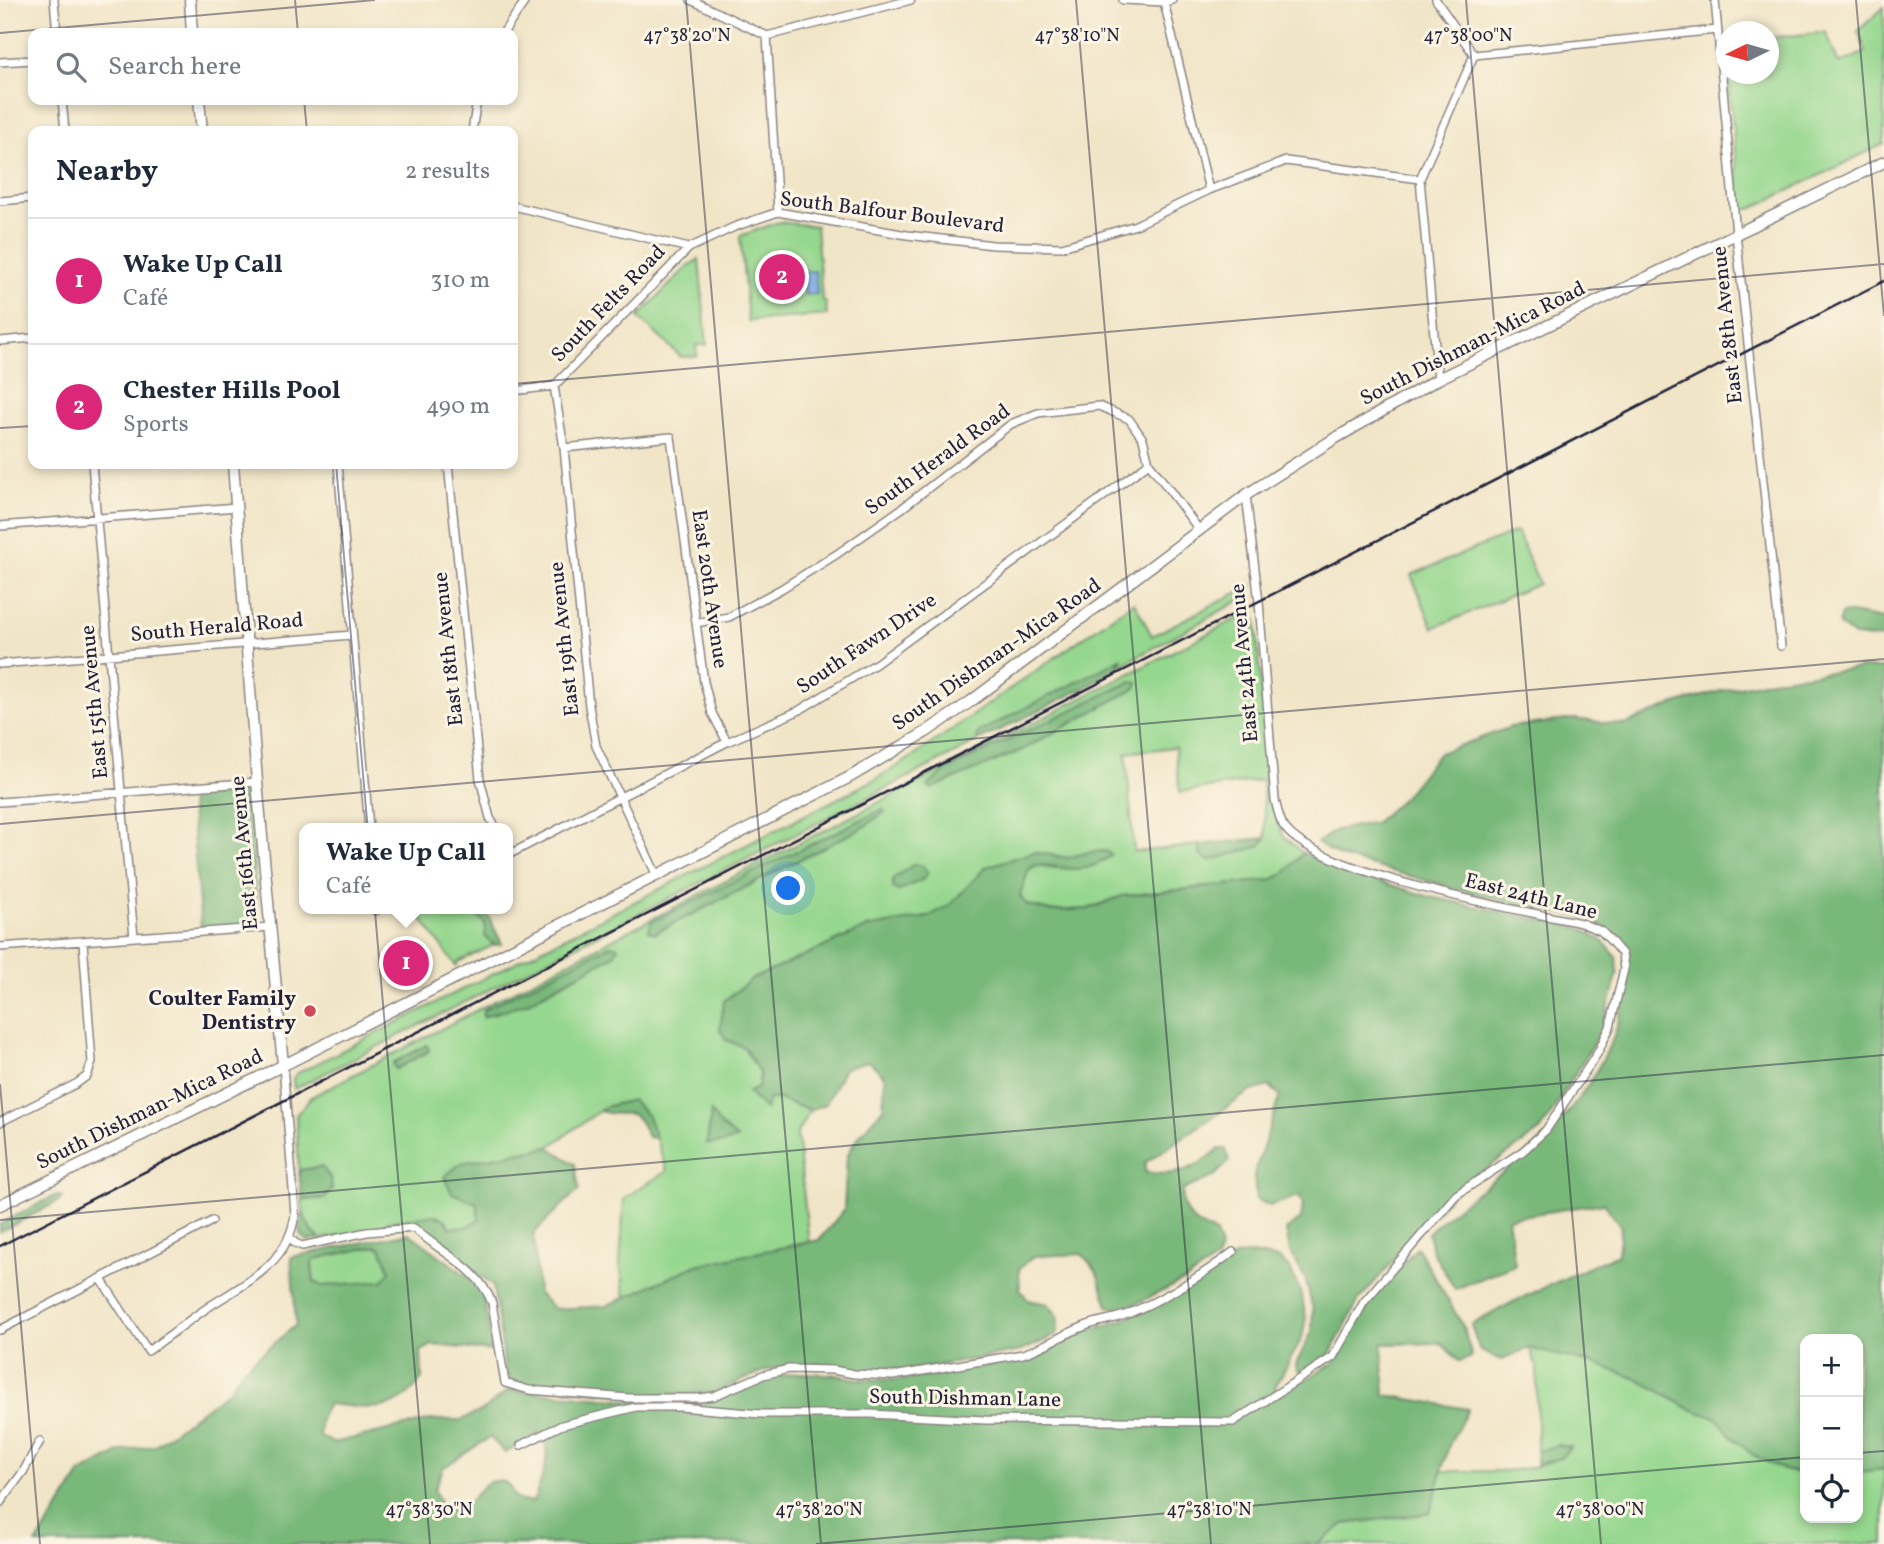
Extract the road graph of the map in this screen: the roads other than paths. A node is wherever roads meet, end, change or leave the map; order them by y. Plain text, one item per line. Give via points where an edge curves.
1 (54, 0) edge
2 (190, 0) edge
3 (526, 0) edge
4 (691, 0) edge
5 (911, 0) edge
6 (1123, 0) edge
7 (1436, 0) edge
8 (1715, 0) edge
9 (1168, 1) edge
10 (1716, 21) edge
11 (57, 28) edge
12 (192, 28) edge
13 (506, 28) edge
14 (1716, 30) edge
15 (767, 36) junction
16 (1474, 55) junction
17 (28, 60) edge
18 (0, 62) edge
19 (1722, 84) edge
20 (62, 105) edge
21 (199, 105) edge
22 (476, 105) edge
23 (65, 126) edge
24 (202, 126) edge
25 (473, 126) edge
26 (1884, 162) edge
27 (1420, 179) junction
28 (1209, 190) junction
29 (28, 198) edge
30 (0, 201) edge
31 (518, 207) edge
32 (778, 212) junction
33 (1736, 234) junction
34 (689, 248) junction
35 (28, 338) edge
36 (0, 341) edge
37 (1438, 379) junction
38 (554, 386) junction
39 (518, 390) edge
40 (564, 448) junction
41 (1149, 463) junction
42 (92, 469) edge
43 (233, 469) edge
44 (338, 469) edge
45 (449, 469) edge
46 (1246, 495) junction
47 (237, 507) junction
48 (96, 519) junction
49 (0, 526) edge
50 (1200, 531) junction
51 (696, 623) junction
52 (352, 635) junction
53 (246, 643) junction
54 (1781, 646) dead end
55 (109, 655) junction
56 (0, 664) edge
57 (727, 742) junction
58 (257, 782) junction
59 (120, 793) junction
60 (620, 799) junction
61 (0, 802) edge
62 (369, 823) edge
63 (493, 823) edge
64 (1283, 826) joint
65 (513, 852) edge
66 (657, 876) junction
67 (271, 927) junction
68 (134, 937) junction
69 (83, 942) junction
70 (0, 947) edge
71 (283, 1065) junction
72 (0, 1122) edge
73 (0, 1205) edge
74 (212, 1221) dead end
75 (290, 1237) junction
76 (1233, 1252) dead end
77 (101, 1279) junction
78 (1364, 1301) joint
79 (0, 1330) edge
80 (40, 1441) dead end
81 (521, 1446) dead end
82 (0, 1503) edge

1 - 11 street
2 - 12 main road
3 - 13 street
4 - 15 street
5 - 15 street
6 - 9 street
7 - 16 street
8 - 10 street, East 28th Avenue
9 - 28 street
14 - 16 street
15 - 32 street
16 - 27 street
17 - 18 street
19 - 33 street, East 28th Avenue
20 - 23 street
21 - 24 main road
22 - 25 street
26 - 33 main road, South Dishman-Mica Road
27 - 28 street, South Balfour Boulevard via 1286,161
27 - 37 street
28 - 32 street, South Balfour Boulevard via 1136,225 1062,247 907,235
29 - 30 street
31 - 34 street
32 - 34 street, South Balfour Boulevard
33 - 37 main road, South Dishman-Mica Road
33 - 54 street, East 28th Avenue
34 - 38 street, South Felts Road
35 - 36 street
37 - 46 main road, South Dishman-Mica Road
38 - 39 street, South Felts Road
38 - 40 street, East 19th Avenue
40 - 51 street, East 20th Avenue via 671,437
40 - 60 street, East 19th Avenue via 589,706 596,746
41 - 50 street, South Herald Road
41 - 51 street, South Herald Road via 1143,439 1129,419 1099,406 1038,413 1011,424 837,555 729,617
41 - 57 street, South Fawn Drive via 877,663 798,711
42 - 48 street, East 15th Avenue
43 - 47 main road, East 16th Avenue
44 - 52 street
45 - 63 street, East 18th Avenue via 480,779
46 - 50 main road, South Dishman-Mica Road
46 - 64 street, East 24th Avenue via 1275,800
47 - 48 street
47 - 53 main road, East 16th Avenue
48 - 49 street
48 - 55 street, East 15th Avenue
50 - 66 main road, South Dishman-Mica Road via 926,732 850,777
51 - 57 street, East 20th Avenue via 712,713
52 - 53 street, South Herald Road
52 - 62 street
53 - 55 street, South Herald Road
53 - 58 main road, East 16th Avenue
55 - 56 street, South Herald Road
55 - 59 street, East 15th Avenue
57 - 60 street, South Fawn Drive
58 - 59 street
58 - 67 main road, East 16th Avenue
59 - 61 street
59 - 68 street, East 15th Avenue
60 - 65 street, South Fawn Drive
60 - 66 street, East 19th Avenue
64 - 78 street, East 24th Lane via 1305,846 1341,862 1432,891 1581,923 1601,931 1622,954 1624,969 1610,1027 1546,1130 1523,1151 1456,1195
66 - 71 main road, South Dishman-Mica Road
67 - 68 street
67 - 71 main road, East 16th Avenue
68 - 69 street
69 - 70 street
69 - 72 street via 92,1062 87,1076
71 - 73 main road, South Dishman-Mica Road
71 - 75 street, East 16th Avenue via 295,1214
74 - 77 street
75 - 76 street via 302,1246 367,1232 414,1228 457,1259 488,1292 505,1382 529,1390 638,1398 714,1396 789,1369 894,1376 1023,1354 1084,1326 1140,1308 1192,1282
75 - 77 street via 281,1254 257,1277 148,1351
77 - 79 street
78 - 81 street, South Dishman Lane via 1333,1357 1233,1422 985,1420 636,1407 562,1425
80 - 82 street

